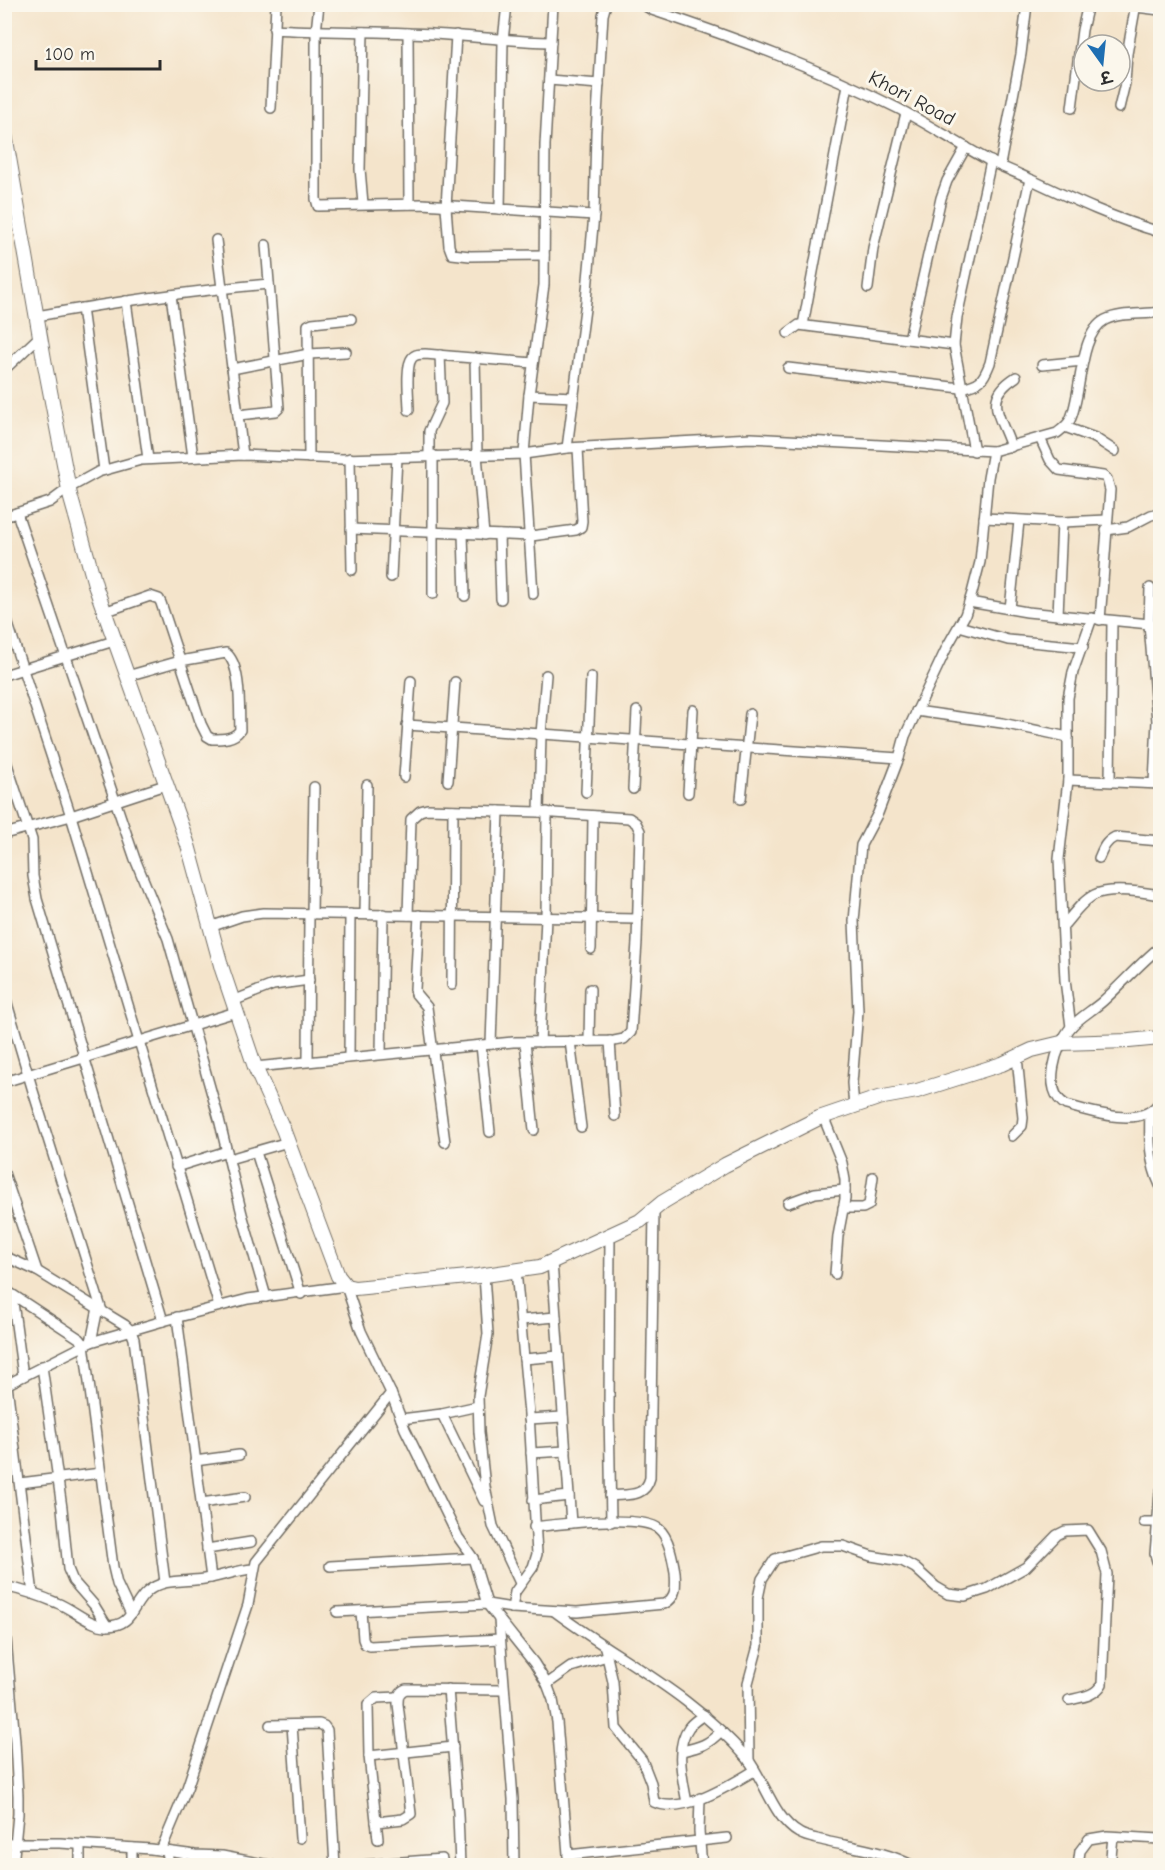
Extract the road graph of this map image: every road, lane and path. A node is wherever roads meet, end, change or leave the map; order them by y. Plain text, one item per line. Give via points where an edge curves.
1 (276, 4) edge
2 (319, 4) edge
3 (507, 4) edge
4 (553, 4) edge
5 (606, 4) edge
6 (642, 4) edge
7 (1027, 4) edge
8 (1088, 4) edge
9 (1136, 6) edge
10 (1161, 10) edge
11 (274, 29) junction
12 (316, 32) junction
13 (363, 32) junction
14 (408, 33) junction
15 (456, 35) junction
16 (503, 41) junction
17 (551, 42) junction
18 (549, 80) junction
19 (599, 84) junction
20 (848, 85) junction
21 (271, 108) dead end
22 (1072, 108) dead end
23 (1119, 108) dead end
24 (906, 113) junction
25 (4, 129) edge
26 (966, 147) junction
27 (995, 163) junction
28 (1029, 179) junction
29 (11, 200) edge
30 (363, 204) junction
31 (409, 204) junction
32 (446, 207) junction
33 (500, 209) junction
34 (545, 212) junction
35 (594, 215) junction
36 (1161, 232) edge
37 (216, 240) dead end
38 (266, 245) dead end
39 (544, 255) junction
40 (269, 284) junction
41 (222, 288) junction
42 (868, 288) dead end
43 (171, 295) junction
44 (126, 301) junction
45 (82, 308) junction
46 (1161, 312) edge
47 (37, 316) junction
48 (351, 319) dead end
49 (803, 325) junction
50 (788, 333) dead end
51 (40, 336) junction
52 (909, 339) junction
53 (954, 345) junction
54 (346, 352) dead end
55 (309, 354) junction
56 (440, 355) junction
57 (475, 358) junction
58 (276, 361) junction
59 (1083, 361) junction
60 (533, 363) junction
61 (1042, 364) dead end
62 (788, 368) dead end
63 (232, 369) junction
64 (4, 370) edge
65 (1016, 378) dead end
66 (961, 388) junction
67 (529, 395) junction
68 (574, 397) junction
69 (409, 410) dead end
70 (238, 415) junction
71 (1065, 427) junction
72 (1040, 438) junction
73 (1011, 447) junction
74 (567, 448) junction
75 (578, 448) junction
76 (993, 451) junction
77 (974, 452) junction
78 (1115, 452) dead end
79 (477, 454) junction
80 (524, 454) junction
81 (431, 455) junction
82 (243, 456) junction
83 (396, 456) junction
84 (193, 457) junction
85 (309, 458) junction
86 (350, 458) junction
87 (148, 459) junction
88 (104, 470) junction
89 (69, 488) junction
90 (17, 513) junction
91 (1161, 513) edge
92 (4, 517) edge
93 (984, 518) junction
94 (1019, 521) junction
95 (1062, 522) junction
96 (1107, 525) junction
97 (351, 529) junction
98 (394, 532) junction
99 (433, 534) junction
100 (463, 534) junction
101 (484, 535) junction
102 (499, 535) junction
103 (531, 536) junction
104 (352, 570) dead end
105 (391, 577) dead end
106 (1150, 588) dead end
107 (433, 594) dead end
108 (533, 594) dead end
109 (465, 596) dead end
110 (501, 599) dead end
111 (969, 602) junction
112 (1010, 609) junction
113 (4, 612) edge
114 (104, 612) junction
115 (1058, 615) junction
116 (1096, 619) junction
117 (1112, 621) junction
118 (1149, 624) junction
119 (1161, 625) edge
120 (959, 626) junction
121 (114, 641) junction
122 (1083, 647) junction
123 (66, 656) junction
124 (180, 661) junction
125 (24, 669) junction
126 (4, 675) edge
127 (546, 675) dead end
128 (127, 676) junction
129 (591, 677) dead end
130 (411, 681) dead end
131 (456, 682) dead end
132 (693, 710) dead end
133 (637, 711) dead end
134 (916, 711) junction
135 (750, 714) dead end
136 (407, 725) junction
137 (452, 728) junction
138 (541, 734) junction
139 (588, 737) junction
140 (1068, 737) junction
141 (634, 741) junction
142 (691, 744) junction
143 (745, 747) junction
144 (4, 755) edge
145 (899, 758) junction
146 (404, 777) dead end
147 (1068, 780) junction
148 (1110, 780) junction
149 (448, 781) dead end
150 (1157, 783) edge
151 (165, 784) junction
152 (367, 785) dead end
153 (314, 787) dead end
154 (633, 789) dead end
155 (586, 792) dead end
156 (688, 793) dead end
157 (741, 799) dead end
158 (116, 801) junction
159 (453, 810) junction
160 (499, 811) junction
161 (543, 812) junction
162 (71, 816) junction
163 (593, 816) junction
164 (28, 827) junction
165 (4, 834) edge
166 (1161, 841) edge
167 (1099, 858) dead end
168 (1161, 895) edge
169 (311, 914) junction
170 (350, 914) junction
171 (365, 914) junction
172 (383, 914) junction
173 (408, 915) junction
174 (419, 915) junction
175 (453, 916) junction
176 (494, 917) junction
177 (546, 918) junction
178 (591, 919) junction
179 (638, 919) junction
180 (1063, 926) junction
181 (210, 927) junction
182 (1161, 947) edge
183 (591, 949) dead end
184 (309, 980) junction
185 (452, 985) dead end
186 (590, 989) dead end
187 (4, 993) edge
188 (234, 1006) junction
189 (192, 1025) junction
190 (1071, 1027) junction
191 (1161, 1038) edge
192 (138, 1040) junction
193 (570, 1041) junction
194 (588, 1041) junction
195 (610, 1041) junction
196 (525, 1042) junction
197 (540, 1042) junction
198 (1060, 1043) junction
199 (491, 1044) junction
200 (480, 1045) junction
201 (432, 1050) junction
202 (381, 1054) junction
203 (349, 1057) junction
204 (1017, 1057) junction
205 (85, 1058) junction
206 (308, 1061) junction
207 (255, 1067) junction
208 (28, 1075) junction
209 (4, 1082) edge
210 (1161, 1101) edge
211 (854, 1106) junction
212 (1150, 1113) junction
213 (615, 1116) dead end
214 (824, 1116) junction
215 (581, 1127) dead end
216 (534, 1130) dead end
217 (490, 1132) dead end
218 (1012, 1136) dead end
219 (288, 1142) junction
220 (445, 1142) dead end
221 (256, 1152) junction
222 (228, 1155) junction
223 (176, 1167) junction
224 (4, 1173) edge
225 (873, 1177) dead end
226 (1161, 1185) edge
227 (845, 1190) junction
228 (788, 1203) dead end
229 (843, 1208) junction
230 (654, 1210) junction
231 (610, 1235) junction
232 (4, 1256) edge
233 (552, 1262) junction
234 (516, 1270) junction
235 (37, 1272) junction
236 (835, 1274) dead end
237 (484, 1275) junction
238 (346, 1286) junction
239 (8, 1292) edge
240 (300, 1294) junction
241 (266, 1298) junction
242 (219, 1306) junction
243 (100, 1309) junction
244 (177, 1317) junction
245 (556, 1317) junction
246 (521, 1320) junction
247 (163, 1321) junction
248 (131, 1330) junction
249 (88, 1343) junction
250 (559, 1356) junction
251 (524, 1359) junction
252 (42, 1366) junction
253 (23, 1376) junction
254 (6, 1386) edge
255 (391, 1393) junction
256 (478, 1406) junction
257 (442, 1414) junction
258 (563, 1417) junction
259 (401, 1419) junction
260 (529, 1419) junction
261 (566, 1451) junction
262 (531, 1453) junction
263 (239, 1455) dead end
264 (195, 1461) junction
265 (101, 1473) junction
266 (58, 1479) junction
267 (20, 1483) junction
268 (1161, 1492) edge
269 (569, 1496) junction
270 (610, 1496) junction
271 (245, 1497) dead end
272 (533, 1500) junction
273 (201, 1503) junction
274 (489, 1509) junction
275 (611, 1522) junction
276 (1144, 1522) dead end
277 (1159, 1522) edge
278 (571, 1523) junction
279 (534, 1527) junction
280 (251, 1542) dead end
281 (207, 1549) junction
282 (473, 1558) junction
283 (1161, 1563) edge
284 (330, 1566) dead end
285 (254, 1569) junction
286 (211, 1578) junction
287 (165, 1582) junction
288 (520, 1583) junction
289 (4, 1586) edge
290 (33, 1594) junction
291 (487, 1604) junction
292 (512, 1608) junction
293 (362, 1611) junction
294 (554, 1611) junction
295 (337, 1612) dead end
296 (131, 1614) junction
297 (4, 1616) edge
298 (499, 1620) junction
299 (107, 1626) junction
300 (500, 1639) junction
301 (606, 1652) junction
302 (547, 1684) junction
303 (448, 1689) junction
304 (504, 1690) junction
305 (398, 1697) junction
306 (1069, 1700) dead end
307 (704, 1715) junction
308 (270, 1725) dead end
309 (292, 1725) junction
310 (721, 1731) junction
311 (453, 1747) junction
312 (682, 1751) junction
313 (405, 1752) junction
314 (369, 1755) junction
315 (749, 1761) junction
316 (754, 1771) junction
317 (700, 1798) junction
318 (687, 1803) junction
319 (376, 1822) junction
320 (1113, 1837) junction
321 (300, 1838) dead end
322 (727, 1838) dead end
323 (378, 1839) dead end
324 (1161, 1839) edge
325 (700, 1841) junction
326 (9, 1844) edge
327 (80, 1845) junction
328 (132, 1848) junction
329 (164, 1850) junction
330 (568, 1855) junction
331 (442, 1858) dead end
332 (417, 1863) edge
333 (364, 1865) edge
334 (13, 1866) edge
335 (81, 1866) edge
336 (132, 1866) edge
337 (169, 1866) edge
338 (274, 1866) edge
339 (335, 1866) edge
340 (350, 1866) edge
341 (460, 1866) edge
342 (514, 1866) edge
343 (569, 1866) edge
344 (702, 1866) edge
345 (913, 1866) edge
346 (1078, 1866) edge
347 (1110, 1866) edge

1 - 11 street
2 - 12 street
3 - 16 street
4 - 17 street
5 - 19 street
6 - 20 street, Khori Road via 774,52
7 - 27 street via 1021,54
8 - 22 street
9 - 10 street
9 - 23 street
11 - 12 street
11 - 21 street
12 - 13 street
12 - 30 street via 316,204 321,208
13 - 14 street
13 - 30 street
14 - 15 street
14 - 31 street
15 - 16 street
15 - 32 street
16 - 17 street
16 - 33 street
17 - 18 street
18 - 19 street
18 - 34 street
19 - 35 street
20 - 24 street, Khori Road
20 - 49 street
24 - 26 street, Khori Road
24 - 42 street via 873,248
25 - 29 street
26 - 27 street, Khori Road
26 - 52 street via 941,198
27 - 28 street, Khori Road
27 - 53 street via 957,317
28 - 36 street, Khori Road via 1113,217
28 - 66 street via 990,363 984,379
29 - 47 street
30 - 31 street
31 - 32 street
32 - 33 street
32 - 39 street via 452,254
33 - 34 street
34 - 35 street
34 - 39 street
35 - 68 street
37 - 41 street
38 - 40 street
39 - 60 street via 544,285
40 - 41 street
40 - 58 street
41 - 43 street
41 - 63 street
43 - 44 street
43 - 84 street
44 - 45 street
44 - 87 street
45 - 47 street
45 - 88 street
46 - 59 street via 1104,320 1094,330
47 - 51 street
48 - 55 street via 308,325
49 - 50 street
49 - 52 street
51 - 64 street
51 - 89 street
52 - 53 street
53 - 66 street
54 - 55 street
55 - 58 street
55 - 85 street
56 - 57 street
56 - 69 street via 415,355 410,359
56 - 81 street via 442,403 429,431
57 - 60 street
57 - 79 street
58 - 63 street
58 - 70 street via 278,410
59 - 61 street
59 - 71 street via 1073,413
60 - 67 street
62 - 66 street
63 - 70 street
65 - 73 street via 1003,386 996,405
66 - 77 street
67 - 68 street
67 - 80 street
68 - 74 street
70 - 82 street
71 - 72 street
71 - 78 street via 1095,438
72 - 73 street
72 - 96 street via 1059,470 1107,479
73 - 76 street
74 - 75 street
74 - 80 street
75 - 77 street via 751,438
75 - 103 street via 581,526
76 - 77 street
76 - 93 street
79 - 80 street
79 - 81 street
79 - 101 street
80 - 103 street
81 - 83 street
81 - 99 street
82 - 84 street
82 - 85 street
83 - 86 street
83 - 98 street
84 - 87 street
85 - 86 street
86 - 97 street
87 - 88 street
88 - 89 street
89 - 90 street via 50,502
89 - 114 street
90 - 92 street
90 - 123 street
91 - 96 street via 1128,527
93 - 94 street
93 - 111 street via 980,562
94 - 95 street
94 - 112 street
95 - 96 street
95 - 115 street
96 - 116 street
97 - 98 street
97 - 104 street
98 - 99 street
98 - 105 street
99 - 100 street
99 - 107 street
100 - 101 street
100 - 109 street
101 - 102 street
102 - 103 street
102 - 110 street
103 - 108 street
106 - 118 street
111 - 112 street
111 - 120 street
112 - 115 street
113 - 125 street
114 - 121 street
114 - 124 street via 155,596 161,603
115 - 116 street
116 - 117 street
116 - 122 street
117 - 118 street
117 - 148 street
118 - 119 street
118 - 150 street via 1157,721
120 - 122 street via 1008,640
120 - 134 street
121 - 123 street
121 - 128 street
122 - 140 street via 1070,684
123 - 125 street
123 - 158 street
124 - 124 street via 219,653 230,655 238,691 237,734 212,739 207,736
124 - 128 street
125 - 126 street
125 - 162 street
127 - 138 street
128 - 151 street
129 - 139 street
130 - 136 street
131 - 137 street
132 - 142 street
133 - 141 street
134 - 140 street
134 - 145 street
135 - 143 street
136 - 137 street
136 - 146 street
137 - 138 street
137 - 149 street
138 - 139 street
138 - 161 street
139 - 141 street
139 - 155 street
140 - 147 street
141 - 142 street
141 - 154 street
142 - 143 street
142 - 156 street
143 - 145 street
143 - 157 street
144 - 164 street
145 - 211 street via 861,845 854,921 858,1011
147 - 148 street
147 - 180 street via 1059,859
148 - 150 street
151 - 158 street
151 - 181 street via 188,845
152 - 171 street
153 - 169 street
158 - 162 street
158 - 189 street via 168,939
159 - 160 street
159 - 173 street via 427,809 411,819
159 - 175 street
160 - 161 street
160 - 176 street
161 - 163 street
161 - 177 street
162 - 164 street
162 - 192 street
163 - 178 street
163 - 179 street via 629,818 640,831
164 - 165 street
164 - 205 street via 37,899
166 - 167 street via 1115,837 1104,846
168 - 180 street via 1123,891 1094,895
169 - 170 street
169 - 181 street via 263,913
169 - 184 street
170 - 171 street
170 - 203 street
171 - 172 street
172 - 173 street
172 - 202 street
173 - 174 street
174 - 175 street
174 - 201 street via 415,989 427,1007
175 - 176 street
175 - 185 street
176 - 177 street
176 - 199 street
177 - 178 street
177 - 197 street
178 - 179 street
178 - 183 street
179 - 195 street via 631,1032 624,1039
180 - 190 street
181 - 188 street
182 - 190 street
184 - 188 street via 273,985
184 - 206 street
186 - 194 street
187 - 208 street
188 - 189 street
188 - 207 street
189 - 192 street
189 - 222 street
190 - 198 street
191 - 198 street
192 - 205 street
192 - 223 street
193 - 194 street
193 - 197 street
193 - 215 street
194 - 195 street
195 - 213 street
196 - 197 street
196 - 199 street
196 - 216 street
198 - 204 street
198 - 212 street via 1053,1073 1060,1102 1124,1118
199 - 200 street
200 - 201 street
200 - 217 street
201 - 202 street
201 - 220 street
202 - 203 street
203 - 206 street
204 - 211 street via 917,1091
204 - 218 street via 1023,1118 1022,1126
205 - 208 street
205 - 247 street
206 - 207 street
207 - 219 street
208 - 209 street
208 - 243 street
210 - 212 street
211 - 214 street
212 - 226 street via 1153,1166
214 - 227 street via 842,1163
214 - 230 street via 725,1165
219 - 221 street
219 - 238 street via 328,1253
221 - 222 street
221 - 240 street
222 - 223 street
222 - 241 street
223 - 242 street
224 - 235 street
225 - 229 street via 869,1205
227 - 228 street via 815,1193
227 - 229 street
229 - 236 street
230 - 231 street
230 - 270 street via 650,1478 643,1491
231 - 233 street
231 - 270 street
232 - 235 street
233 - 234 street
233 - 245 street
234 - 237 street
234 - 246 street
235 - 243 street
237 - 238 street
237 - 256 street via 488,1334
238 - 240 street
238 - 255 street via 361,1331
239 - 249 street
239 - 253 street
240 - 241 street
241 - 242 street
242 - 244 street
243 - 248 street
243 - 249 street
244 - 247 street
244 - 264 street
245 - 246 street
245 - 250 street
246 - 251 street
247 - 248 street
248 - 249 street
248 - 287 street
249 - 252 street
249 - 265 street
250 - 251 street
250 - 258 street
251 - 260 street
252 - 253 street
252 - 266 street
253 - 254 street
254 - 267 street
255 - 259 street
255 - 285 street via 272,1540
256 - 257 street
256 - 274 street
257 - 259 street
257 - 274 street
258 - 260 street
258 - 261 street
259 - 282 street via 458,1537
260 - 262 street
261 - 262 street
261 - 269 street
262 - 272 street
263 - 264 street
264 - 273 street
265 - 266 street
265 - 296 street via 113,1567
266 - 267 street
266 - 299 street via 68,1569
267 - 290 street
268 - 277 street
269 - 272 street
269 - 278 street
270 - 275 street
271 - 273 street
272 - 279 street
273 - 281 street
274 - 288 street
275 - 278 street
275 - 294 street via 640,1522 659,1529 672,1559 675,1595 664,1604
276 - 277 street
277 - 283 street via 1155,1554
278 - 279 street
279 - 288 street via 536,1560
280 - 281 street
281 - 286 street
282 - 284 street
282 - 291 street
285 - 286 street
285 - 329 street via 248,1605
286 - 287 street
287 - 296 street via 147,1592
288 - 292 street
289 - 290 street
290 - 299 street
291 - 292 street
291 - 293 street
291 - 298 street
292 - 294 street
293 - 295 street
293 - 300 street via 363,1639 370,1646
294 - 301 street
296 - 299 street via 120,1624
297 - 326 street via 18,1796 18,1814
298 - 300 street
298 - 302 street
300 - 304 street
301 - 302 street via 571,1667
301 - 307 street via 671,1689
301 - 318 street via 613,1682 616,1728 642,1760 654,1803
302 - 330 street via 557,1722
303 - 304 street
303 - 305 street via 406,1689
303 - 311 street
304 - 342 street
305 - 313 street
305 - 314 street via 376,1698 368,1705
306 - 315 street via 1092,1695 1102,1684 1107,1574 1101,1551 1088,1530 1057,1535 1026,1567 987,1589 965,1596 942,1590 902,1561 843,1546 821,1546 776,1559 762,1579 758,1646 748,1683
307 - 310 street
307 - 312 street via 690,1724
308 - 309 street
309 - 321 street
309 - 339 street via 319,1724 327,1730
310 - 312 street via 704,1746
310 - 315 street
311 - 313 street
311 - 341 street
312 - 318 street
313 - 314 street
313 - 319 street via 411,1814 403,1819
314 - 319 street
315 - 316 street
316 - 317 street
316 - 345 street via 777,1810 798,1833 896,1857
317 - 318 street
317 - 325 street
319 - 323 street
320 - 324 street
320 - 346 street via 1089,1839 1080,1851
320 - 347 street
322 - 325 street
325 - 330 street
325 - 344 street
326 - 327 street
326 - 334 street
327 - 328 street
327 - 335 street
328 - 329 street
328 - 336 street
329 - 337 street
329 - 338 street
330 - 343 street
331 - 332 street
332 - 333 street
333 - 340 street

